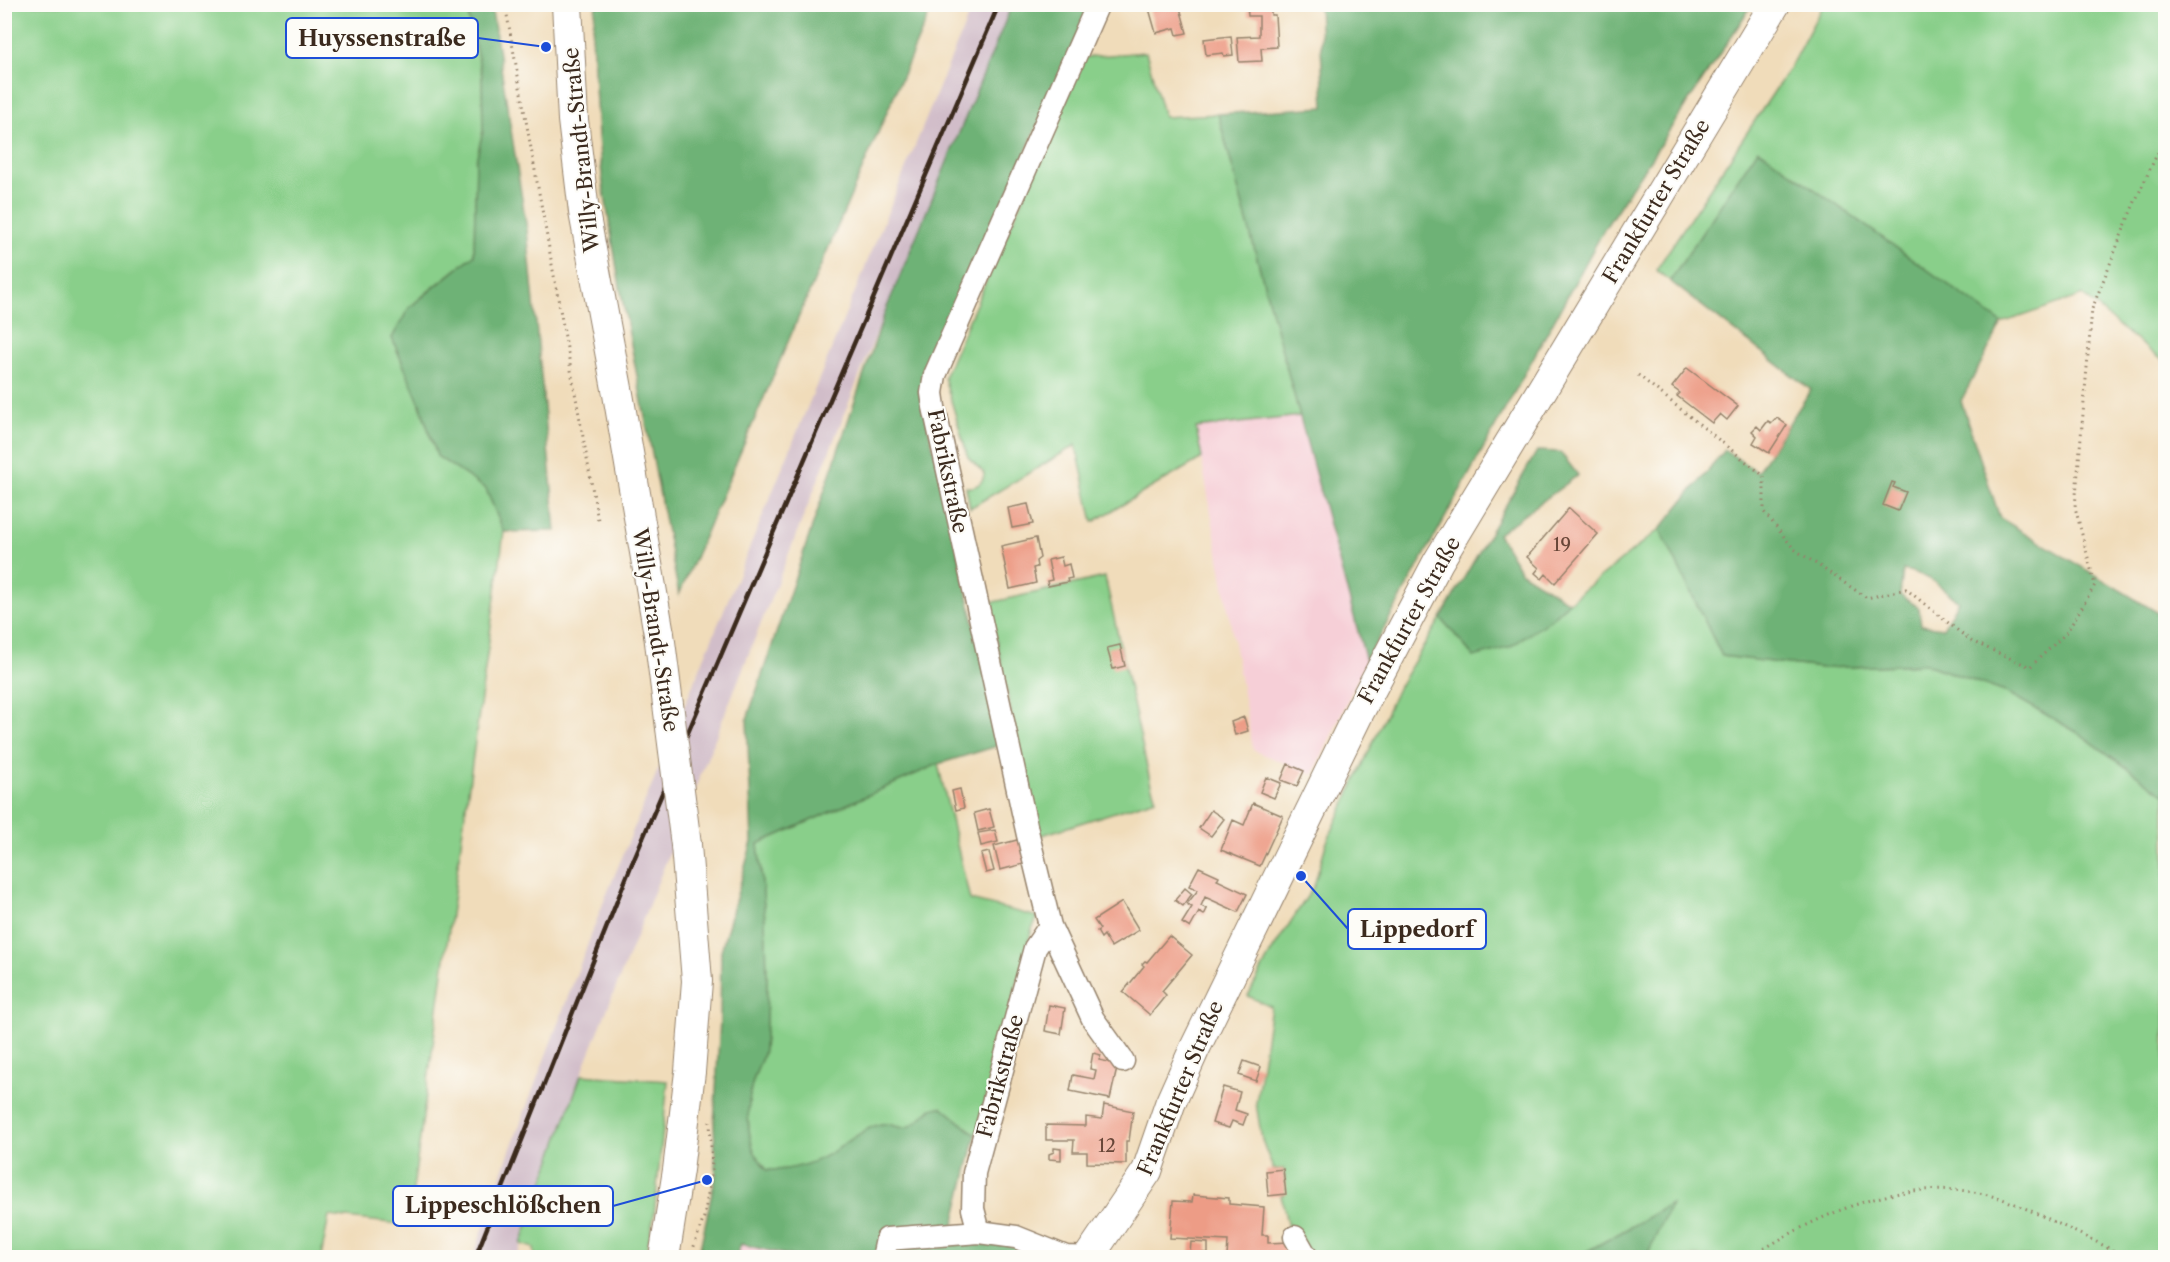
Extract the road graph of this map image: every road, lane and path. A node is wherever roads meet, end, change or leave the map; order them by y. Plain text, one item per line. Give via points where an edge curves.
1 (505, 4) edge
2 (567, 4) edge
3 (1098, 4) edge
4 (1775, 4) edge
5 (2166, 135) edge
6 (1638, 375) dead end
7 (597, 520) dead end
8 (1050, 926) junction
9 (1123, 1061) dead end
10 (979, 1232) junction
11 (1295, 1238) dead end
12 (664, 1257) edge
13 (883, 1257) edge
14 (1088, 1257) edge
15 (1093, 1257) edge
16 (1307, 1257) edge
17 (1749, 1257) edge
18 (2126, 1257) edge

1 - 7 path
2 - 12 main road, Willy-Brandt-Straße, bridge via 573,120 584,212 659,634 686,845 697,981 690,1072
3 - 8 street, Fabrikstraße via 935,375 932,393
4 - 14 main road, Frankfurter Straße via 1438,562 1359,712 1194,1050 1147,1170
5 - 6 path via 2092,309 2075,507 2095,585 2067,632 2030,667 1971,641 1906,589 1867,598 1794,549 1764,512 1764,476
8 - 9 street, Fabrikstraße via 1093,1019
8 - 10 street, Fabrikstraße via 1035,948 974,1173 973,1209
10 - 13 street via 887,1239
10 - 14 street via 1016,1237 1066,1257
11 - 16 street
14 - 15 street
17 - 18 path via 1818,1218 1867,1200 1915,1190 1961,1191 2002,1199

